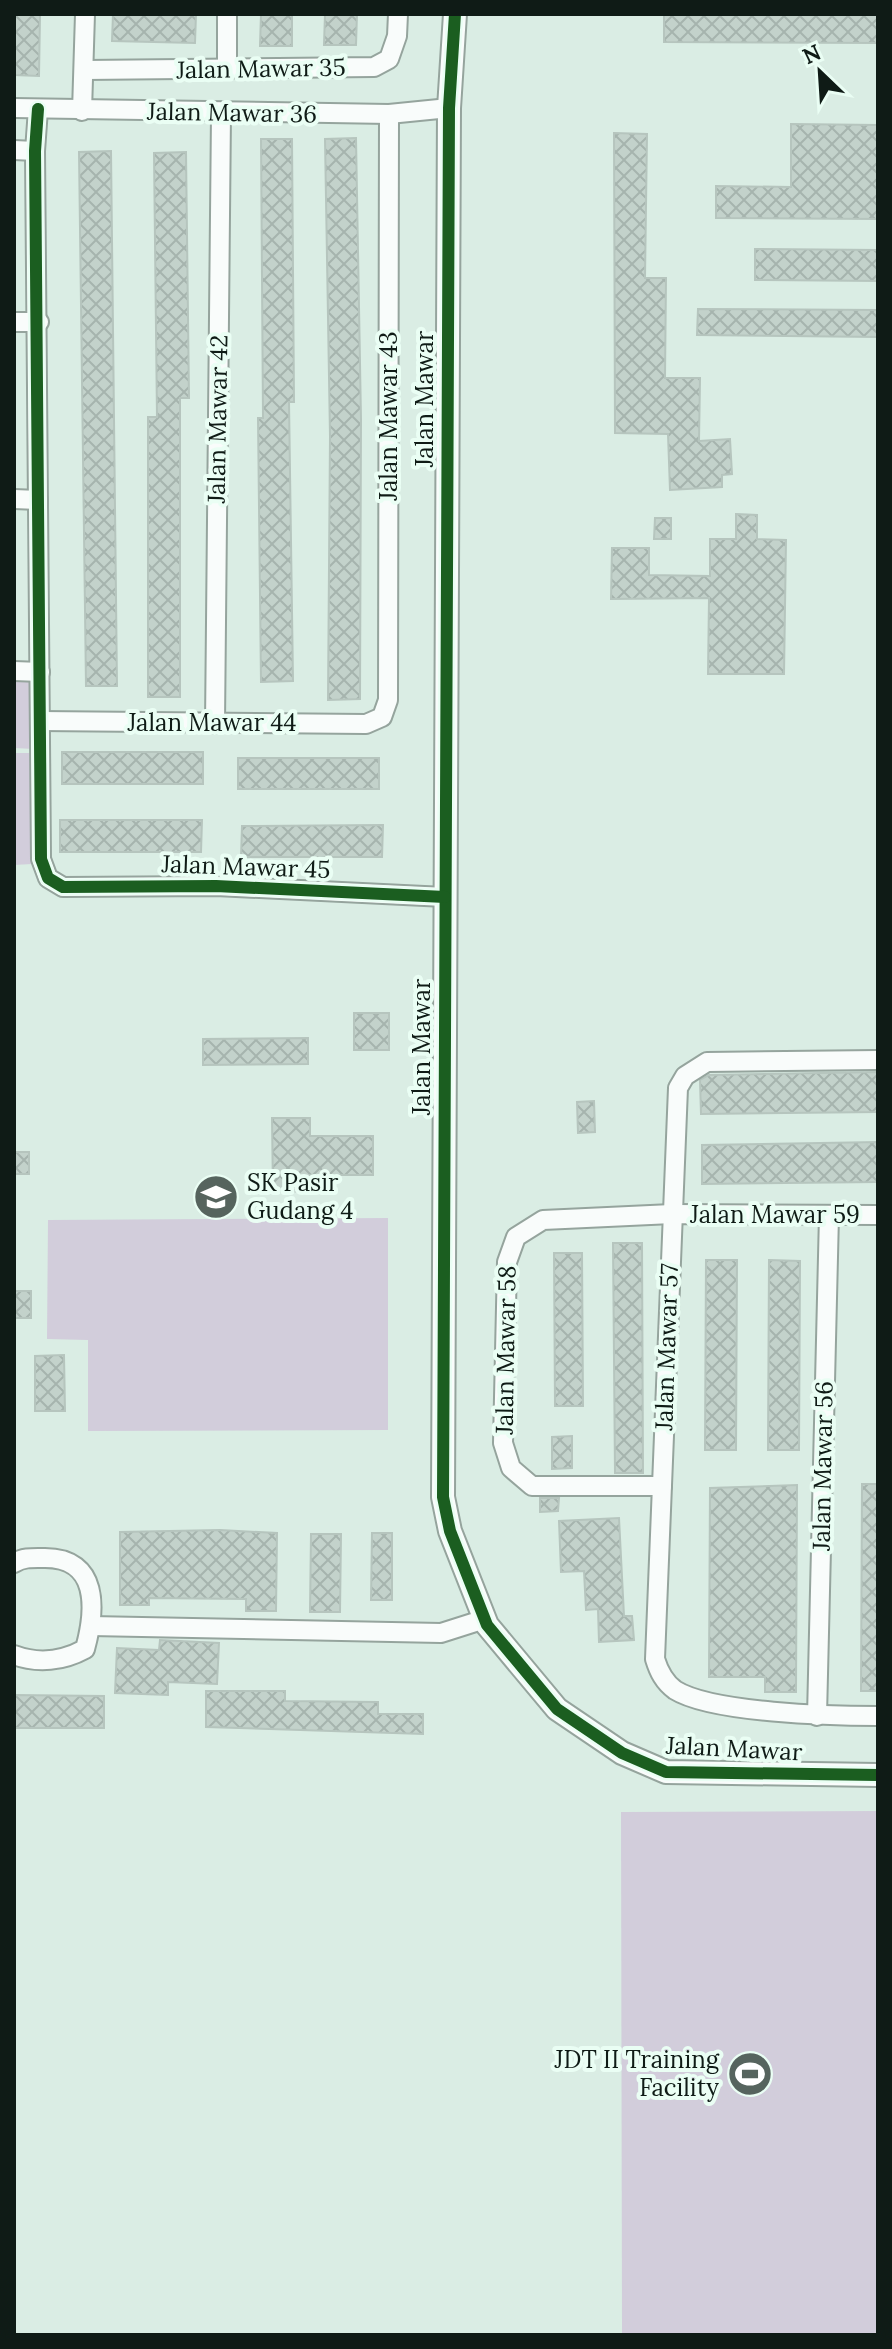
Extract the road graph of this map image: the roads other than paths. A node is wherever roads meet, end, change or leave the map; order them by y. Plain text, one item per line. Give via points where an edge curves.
1 (85, 14) edge
2 (227, 14) edge
3 (398, 14) edge
4 (455, 14) edge
5 (227, 69) junction
6 (85, 70) junction
7 (14, 108) edge
8 (449, 108) junction
9 (38, 109) junction
10 (82, 111) junction
11 (221, 114) junction
12 (389, 114) junction
13 (14, 150) edge
14 (35, 151) junction
15 (14, 322) edge
16 (39, 322) junction
17 (14, 499) edge
18 (38, 500) junction
19 (14, 671) edge
20 (40, 672) junction
21 (382, 717) joint
22 (40, 721) junction
23 (215, 724) junction
24 (445, 897) junction
25 (878, 1060) edge
26 (672, 1214) junction
27 (829, 1215) junction
28 (878, 1215) edge
29 (662, 1486) junction
30 (14, 1563) edge
31 (485, 1619) junction
32 (91, 1626) junction
33 (14, 1655) edge
34 (817, 1716) junction
35 (878, 1716) edge
36 (878, 1775) edge

1 - 6 street
2 - 5 street
3 - 5 street, Jalan Mawar 35 via 389,59 374,67
4 - 8 street, Jalan Mawar
5 - 6 street, Jalan Mawar 35
6 - 10 street
7 - 9 street, Jalan Mawar 36
8 - 12 street, Jalan Mawar 36
8 - 24 street, Jalan Mawar
9 - 10 street, Jalan Mawar 36
9 - 14 street
10 - 11 street, Jalan Mawar 36
11 - 12 street, Jalan Mawar 36
11 - 23 street, Jalan Mawar 42
12 - 21 street, Jalan Mawar 43 via 388,700
13 - 14 street
14 - 16 street
15 - 16 street
16 - 18 street
17 - 18 street
18 - 20 street
19 - 20 street
20 - 22 street
21 - 23 street, Jalan Mawar 44 via 366,724
22 - 23 street, Jalan Mawar 44
22 - 24 street, Jalan Mawar 45 via 41,859 48,878 63,887 216,886
24 - 31 street, Jalan Mawar via 443,1497 450,1531
25 - 26 street, Jalan Mawar 57 via 719,1060 695,1067 678,1088
26 - 27 street, Jalan Mawar 59
26 - 29 street, Jalan Mawar 57
26 - 29 street, Jalan Mawar 58 via 543,1220 516,1237 507,1262 503,1443 511,1468 532,1486
27 - 28 street, Jalan Mawar 59
27 - 34 street, Jalan Mawar 56
29 - 34 street, Jalan Mawar 57 via 655,1659 663,1679 682,1694 706,1701
30 - 32 street via 23,1558 64,1558 81,1568 89,1586
31 - 32 street via 441,1633
31 - 36 street, Jalan Mawar via 557,1709 622,1753 666,1772
32 - 33 street via 85,1649 65,1660
34 - 35 street

